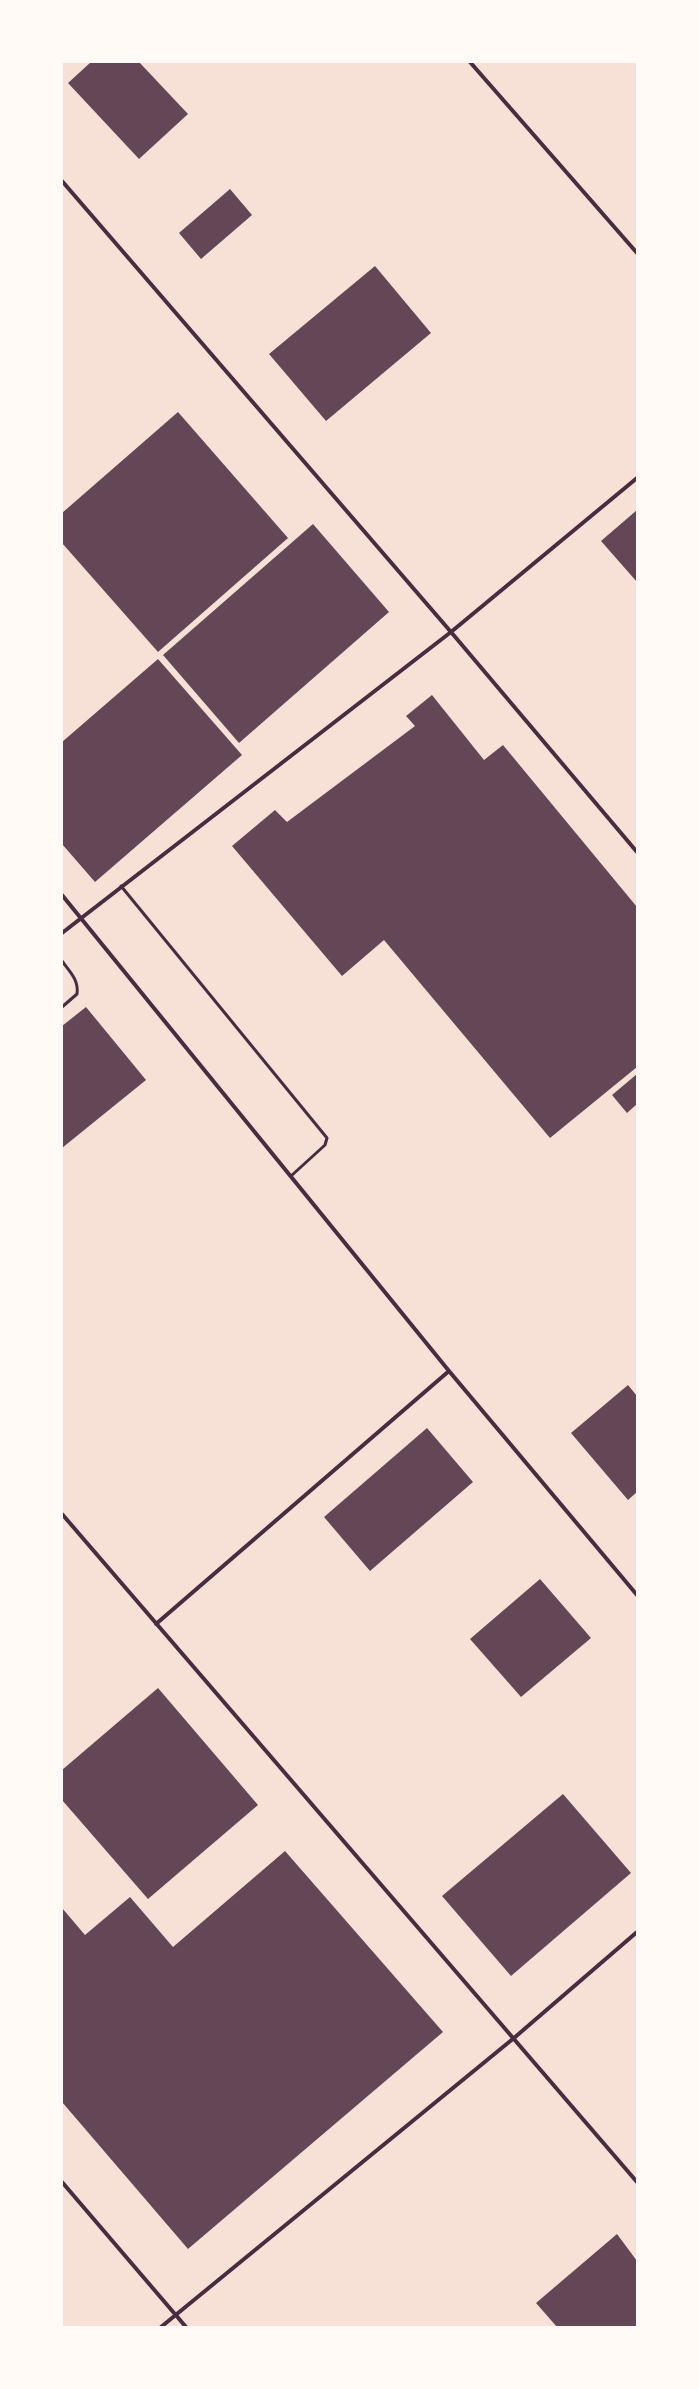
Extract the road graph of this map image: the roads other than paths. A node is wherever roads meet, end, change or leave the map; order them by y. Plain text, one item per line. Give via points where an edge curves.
1 (470, 62) edge
2 (62, 181) edge
3 (637, 253) edge
4 (637, 478) edge
5 (451, 632) junction
6 (637, 852) edge
7 (121, 886) junction
8 (62, 895) edge
9 (80, 917) junction
10 (62, 933) edge
11 (62, 961) edge
12 (62, 1007) edge
13 (291, 1176) junction
14 (449, 1371) junction
15 (62, 1514) edge
16 (637, 1595) edge
17 (156, 1624) junction
18 (637, 1932) edge
19 (514, 2038) junction
20 (62, 2182) edge
21 (637, 2182) edge
22 (176, 2315) junction
23 (162, 2327) edge
24 (186, 2327) edge

1 - 3 street
2 - 5 street
4 - 5 street
5 - 6 street
5 - 7 street
7 - 9 street
7 - 13 lane via 327,1138 325,1145
8 - 9 street
9 - 10 street
9 - 13 street
11 - 12 lane via 76,979 78,986 77,994
13 - 14 street
14 - 16 street
14 - 17 street
15 - 17 street
17 - 19 street
18 - 19 street
19 - 21 street
19 - 22 street
20 - 22 street
22 - 23 street
22 - 24 street

